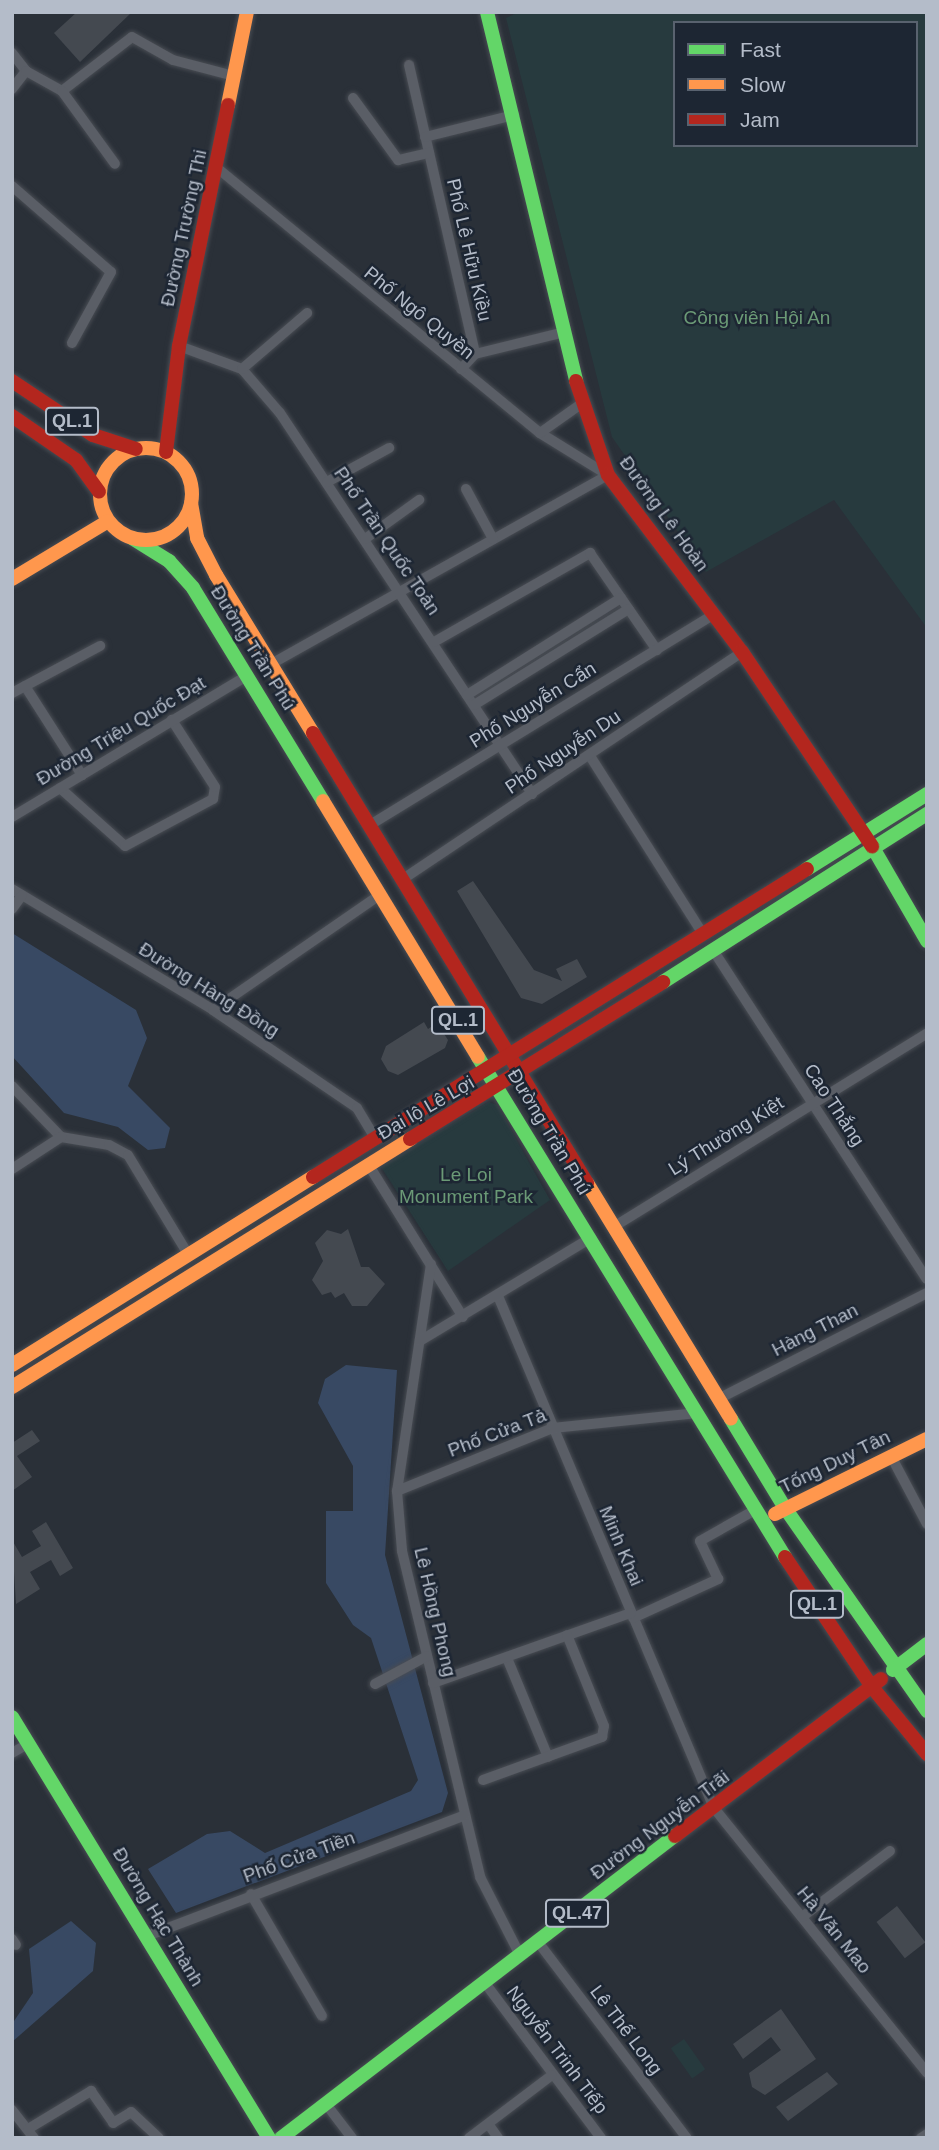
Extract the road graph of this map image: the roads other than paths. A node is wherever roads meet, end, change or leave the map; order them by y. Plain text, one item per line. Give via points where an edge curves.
1 (247, 12) edge
2 (487, 12) edge
3 (12, 53) edge
4 (409, 65) dead end
5 (26, 71) junction
6 (234, 76) junction
7 (12, 89) edge
8 (62, 91) junction
9 (353, 98) dead end
10 (514, 115) junction
11 (425, 136) junction
12 (429, 153) junction
13 (115, 164) dead end
14 (216, 167) junction
15 (12, 186) edge
16 (307, 313) dead end
17 (565, 332) junction
18 (72, 343) dead end
19 (179, 346) junction
20 (475, 354) junction
21 (242, 369) junction
22 (461, 369) junction
23 (12, 381) edge
24 (581, 404) junction
25 (12, 416) edge
26 (540, 433) junction
27 (389, 448) dead end
28 (136, 449) junction
29 (166, 452) junction
30 (608, 475) junction
31 (327, 482) junction
32 (466, 489) dead end
33 (99, 492) junction
34 (419, 500) dead end
35 (191, 503) junction
36 (108, 521) junction
37 (132, 538) junction
38 (365, 539) junction
39 (493, 539) junction
40 (14, 575) edge
41 (400, 590) junction
42 (621, 598) junction
43 (629, 609) junction
44 (714, 614) junction
45 (434, 642) junction
46 (100, 646) dead end
47 (657, 650) junction
48 (742, 652) junction
49 (271, 664) junction
50 (247, 676) junction
51 (24, 687) junction
52 (12, 693) edge
53 (471, 700) junction
54 (172, 720) junction
55 (501, 746) junction
56 (590, 755) junction
57 (337, 771) junction
58 (82, 775) junction
59 (314, 784) junction
60 (60, 788) junction
61 (532, 794) junction
62 (927, 794) edge
63 (927, 814) edge
64 (12, 817) edge
65 (370, 825) junction
66 (864, 834) junction
67 (873, 848) junction
68 (403, 879) junction
69 (17, 892) edge
70 (381, 894) junction
71 (12, 909) edge
72 (704, 934) junction
73 (927, 941) edge
74 (713, 950) junction
75 (213, 1010) junction
76 (927, 1033) edge
77 (508, 1051) junction
78 (486, 1065) junction
79 (522, 1073) junction
80 (12, 1086) edge
81 (499, 1087) junction
82 (812, 1104) junction
83 (374, 1136) junction
84 (61, 1137) junction
85 (368, 1164) junction
86 (12, 1169) edge
87 (615, 1226) junction
88 (591, 1238) junction
89 (188, 1254) junction
90 (431, 1264) junction
91 (927, 1279) edge
92 (927, 1293) edge
93 (498, 1296) junction
94 (116, 1300) junction
95 (126, 1315) junction
96 (463, 1317) junction
97 (419, 1341) junction
98 (12, 1365) edge
99 (12, 1387) edge
100 (720, 1398) junction
101 (697, 1413) junction
102 (553, 1428) junction
103 (927, 1439) edge
104 (891, 1456) junction
105 (397, 1492) junction
106 (785, 1508) junction
107 (759, 1516) junction
108 (927, 1524) edge
109 (632, 1615) junction
110 (567, 1635) junction
111 (927, 1644) edge
112 (427, 1656) junction
113 (507, 1658) junction
114 (893, 1670) junction
115 (433, 1683) junction
116 (376, 1684) dead end
117 (872, 1687) junction
118 (927, 1712) edge
119 (12, 1717) edge
120 (29, 1743) junction
121 (12, 1753) edge
122 (927, 1754) edge
123 (548, 1758) junction
124 (482, 1780) dead end
125 (714, 1808) junction
126 (465, 1815) junction
127 (890, 1851) dead end
128 (251, 1894) junction
129 (802, 1917) junction
130 (147, 1936) junction
131 (538, 1942) junction
132 (520, 1955) junction
133 (485, 1983) junction
134 (322, 2016) dead end
135 (927, 2073) edge
136 (552, 2075) junction
137 (326, 2104) junction
138 (12, 2110) edge
139 (489, 2125) junction
140 (31, 2134) edge
141 (927, 2134) edge
142 (159, 2138) edge
143 (269, 2138) edge
144 (281, 2138) edge
145 (352, 2138) edge
146 (470, 2138) edge
147 (498, 2138) edge
148 (601, 2138) edge
149 (687, 2138) edge
150 (921, 2138) edge

1 - 6 main road, Đường Trường Thi
2 - 10 main road, Đường Lê Hoàn
3 - 5 street
4 - 11 street, Phố Lê Hữu Kiều
5 - 7 street
5 - 8 street
6 - 8 street via 181,62 132,37
6 - 14 main road, Đường Trường Thi
8 - 13 street
9 - 12 street via 398,160
10 - 11 street
10 - 17 main road, Đường Lê Hoàn
11 - 12 street, Phố Lê Hữu Kiều
12 - 20 street, Phố Lê Hữu Kiều
14 - 19 main road, Đường Trường Thi
14 - 22 street, Phố Ngô Quyền
15 - 18 street via 111,272
16 - 21 street
17 - 20 street
17 - 24 main road, Đường Lê Hoàn
19 - 21 street
19 - 29 main road, Đường Trường Thi
20 - 22 street
21 - 31 street, Phố Trần Quốc Toản
22 - 26 street, Phố Ngô Quyền
23 - 28 main road, QL.1 via 93,435
24 - 26 street
24 - 30 main road, Đường Lê Hoàn
25 - 33 main road, QL.1 via 76,460
26 - 30 street, Phố Ngô Quyền
27 - 31 street
28 - 29 main road
28 - 33 main road via 110,464
29 - 35 main road via 187,473
30 - 39 street
30 - 44 main road, Đường Lê Hoàn
31 - 38 street, Phố Trần Quốc Toản
32 - 39 street
33 - 36 main road
34 - 38 street
35 - 37 main road via 169,533
35 - 49 main road, Đường Trần Phú / QL.1 via 210,562
36 - 37 main road
36 - 40 main road
37 - 50 main road, Đường Trần Phú / QL.1 via 169,561 193,588
38 - 41 street, Phố Trần Quốc Toản
39 - 41 street
41 - 45 street, Phố Trần Quốc Toản
41 - 49 street
42 - 43 street
42 - 45 street via 590,553
42 - 53 street
43 - 47 street
43 - 53 street
44 - 47 street, Phố Nguyễn Cẩn
44 - 48 main road, Đường Lê Hoàn
45 - 53 street, Phố Trần Quốc Toản
46 - 51 street
47 - 55 street, Phố Nguyễn Cẩn
48 - 56 street, Phố Nguyễn Du
48 - 66 main road, Đường Lê Hoàn
49 - 57 main road, Đường Trần Phú / QL.1
50 - 54 street, Đường Triệu Quốc Đạt
50 - 59 main road, Đường Trần Phú / QL.1
51 - 52 street
51 - 58 street
53 - 55 street, Phố Trần Quốc Toản
54 - 58 street, Đường Triệu Quốc Đạt
54 - 60 street via 215,787 213,799 125,846
55 - 61 street, Phố Trần Quốc Toản
55 - 65 street, Phố Nguyễn Cẩn
56 - 61 street, Phố Nguyễn Du
56 - 72 street
57 - 59 main road
57 - 65 main road, Đường Trần Phú / QL.1
58 - 60 street, Đường Triệu Quốc Đạt
59 - 70 main road, Đường Trần Phú / QL.1
60 - 64 street, Đường Triệu Quốc Đạt
61 - 68 street, Phố Nguyễn Du
62 - 66 main road, Đại lộ Lê Lợi
63 - 67 main road, Đại lộ Lê Lợi
65 - 68 main road, Đường Trần Phú / QL.1
66 - 67 main road, Đường Lê Hoàn
66 - 72 main road, Đại lộ Lê Lợi
67 - 73 main road, Đường Lê Hoàn
67 - 74 main road, Đại lộ Lê Lợi
68 - 77 main road, Đường Trần Phú / QL.1
69 - 71 street
69 - 75 street, Đường Hàng Đồng
70 - 75 street
70 - 78 main road, Đường Trần Phú / QL.1
72 - 77 main road, Đại lộ Lê Lợi
74 - 79 main road, Đại lộ Lê Lợi
74 - 82 street, Cao Thắng
75 - 83 street, Đường Hàng Đồng via 357,1108
76 - 82 street, Lý Thường Kiệt
77 - 78 main road, Đại lộ Lê Lợi
77 - 79 main road, Đường Trần Phú / QL.1
78 - 81 main road, Đường Trần Phú / QL.1
78 - 83 main road, Đại lộ Lê Lợi
79 - 81 main road, Đại lộ Lê Lợi
79 - 87 main road, Đường Trần Phú / QL.1
80 - 84 street
81 - 85 main road, Đại lộ Lê Lợi
81 - 88 main road, Đường Trần Phú / QL.1
82 - 87 street, Lý Thường Kiệt
82 - 91 street, Cao Thắng
83 - 89 main road, Đại lộ Lê Lợi
84 - 86 street
84 - 89 street via 109,1144 128,1155
85 - 90 street
85 - 95 main road, Đại lộ Lê Lợi
87 - 100 main road, Đường Trần Phú / QL.1
88 - 93 street
88 - 101 main road, Đường Trần Phú / QL.1
89 - 94 main road, Đại lộ Lê Lợi
90 - 96 street
90 - 97 street, Lê Hồng Phong
92 - 100 street, Hàng Than
93 - 96 street
93 - 102 street, Minh Khai
94 - 95 main road
94 - 98 main road, Đại lộ Lê Lợi
95 - 99 main road, Đại lộ Lê Lợi
96 - 97 street
97 - 105 street, Lê Hồng Phong
100 - 101 main road
100 - 106 main road, Đường Trần Phú / QL.1
101 - 102 street, Phố Cửa Tả
101 - 107 main road, Đường Trần Phú / QL.1
102 - 105 street, Phố Cửa Tả
102 - 109 street, Minh Khai
103 - 104 main road, Tống Duy Tân
104 - 106 main road, Tống Duy Tân
104 - 108 street
105 - 112 street, Lê Hồng Phong via 402,1551
106 - 107 main road, Tống Duy Tân
106 - 114 main road, Đường Trần Phú / QL.1
107 - 109 street via 700,1541 718,1579
107 - 117 main road, Đường Trần Phú / QL.1
109 - 110 street
109 - 125 street, Minh Khai
110 - 113 street
110 - 123 street via 605,1732 597,1741
111 - 114 main road, Đường Nguyễn Trãi
112 - 115 street, Lê Hồng Phong
112 - 116 street
113 - 115 street
113 - 123 street
114 - 117 main road, Đường Nguyễn Trãi / QL.47
114 - 118 main road, Đường Trần Phú / QL.1
115 - 126 street, Lê Hồng Phong
117 - 122 main road, Đường Trần Phú / QL.1
117 - 125 main road, Đường Nguyễn Trãi / QL.47
119 - 120 main road, Đường Hạc Thành
120 - 121 street
120 - 130 main road, Đường Hạc Thành
123 - 124 street
125 - 129 street, Hà Văn Mao
125 - 131 main road, Đường Nguyễn Trãi / QL.47
126 - 128 street, Phố Cửa Tiền
126 - 132 street, Lê Hồng Phong via 480,1877
127 - 129 street
128 - 130 street, Phố Cửa Tiền
128 - 134 street
129 - 135 street, Hà Văn Mao
130 - 143 main road, Đường Hạc Thành
131 - 132 main road, Đường Nguyễn Trãi / QL.47
131 - 149 street, Lê Thế Long
132 - 133 main road, Đường Nguyễn Trãi / QL.47
133 - 136 street, Nguyễn Trinh Tiếp
133 - 137 main road, Đường Nguyễn Trãi / QL.47
136 - 139 street
136 - 148 street, Nguyễn Trinh Tiếp
137 - 144 main road, Đường Nguyễn Trãi / QL.47
137 - 145 street
138 - 140 street
139 - 146 street
139 - 147 street
140 - 142 street via 91,2091 113,2123 131,2112
141 - 150 street

